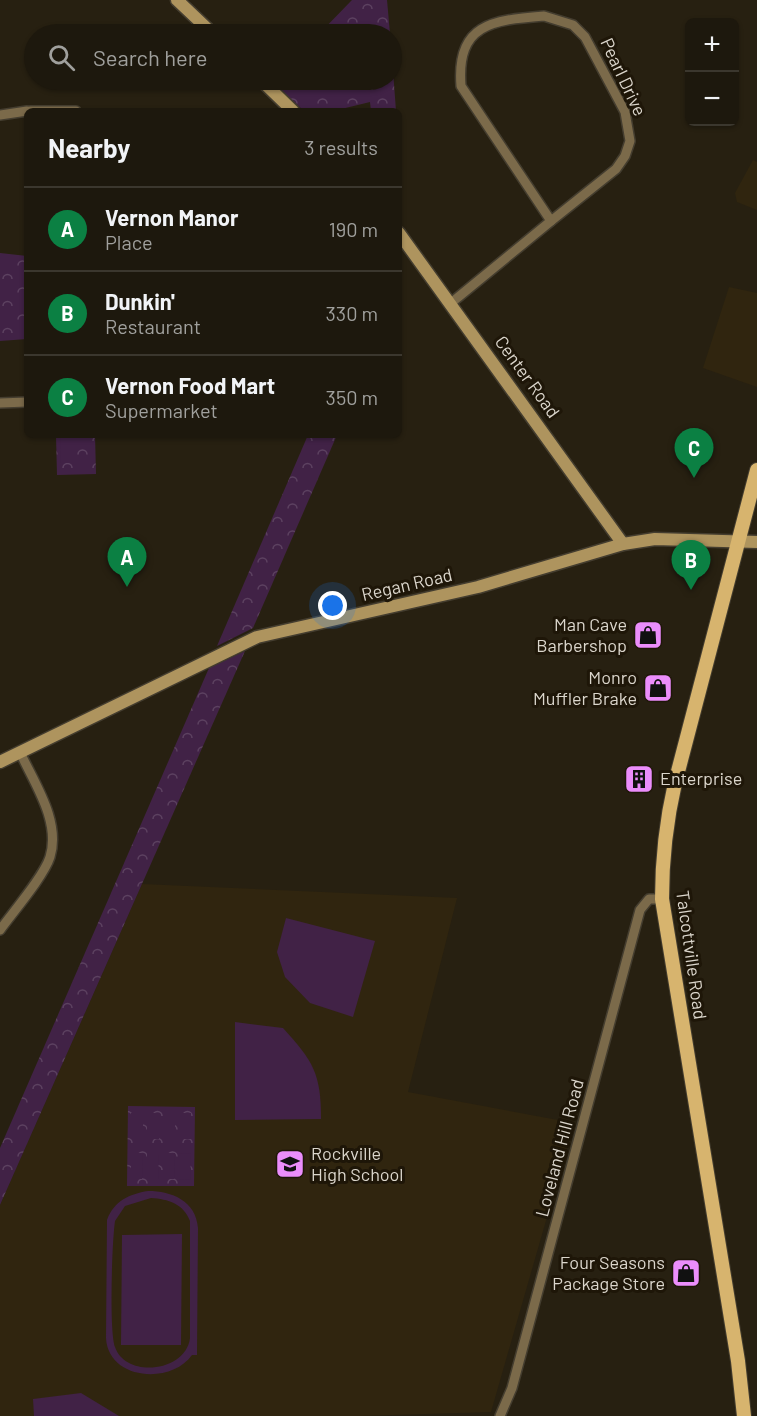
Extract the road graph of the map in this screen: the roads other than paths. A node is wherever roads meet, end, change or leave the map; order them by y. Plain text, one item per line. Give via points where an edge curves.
1 (185, 3) edge
2 (204, 24) edge
3 (271, 90) edge
4 (290, 108) edge
5 (24, 112) edge
6 (0, 115) edge
7 (551, 221) junction
8 (402, 236) edge
9 (451, 303) junction
10 (24, 402) edge
11 (0, 403) edge
12 (757, 470) edge
13 (738, 540) junction
14 (757, 542) edge
15 (623, 544) junction
16 (20, 752) junction
17 (0, 762) edge
18 (662, 899) junction
19 (0, 930) edge
20 (502, 1412) edge
21 (512, 1416) edge
22 (744, 1416) edge

1 - 2 street
3 - 4 street
5 - 6 street
7 - 7 street, Pearl Drive via 616,169 630,141 625,112 595,51 573,25 544,16 493,21 464,46 459,66 461,86
7 - 9 street, Pearl Drive
8 - 9 street, Center Road
9 - 15 street, Center Road
10 - 11 street
12 - 13 main road, Talcottville Road
13 - 14 street, Regan Road
13 - 15 street, Regan Road via 655,539
13 - 18 main road, Talcottville Road via 670,807 664,840
15 - 16 street, Regan Road via 478,587 257,637
16 - 17 street, Regan Road
16 - 19 street via 50,821 52,841 50,858
18 - 20 street, Loveland Hill Road via 649,899 640,910 551,1246
18 - 22 main road, Talcottville Road
20 - 21 street, Loveland Hill Road

